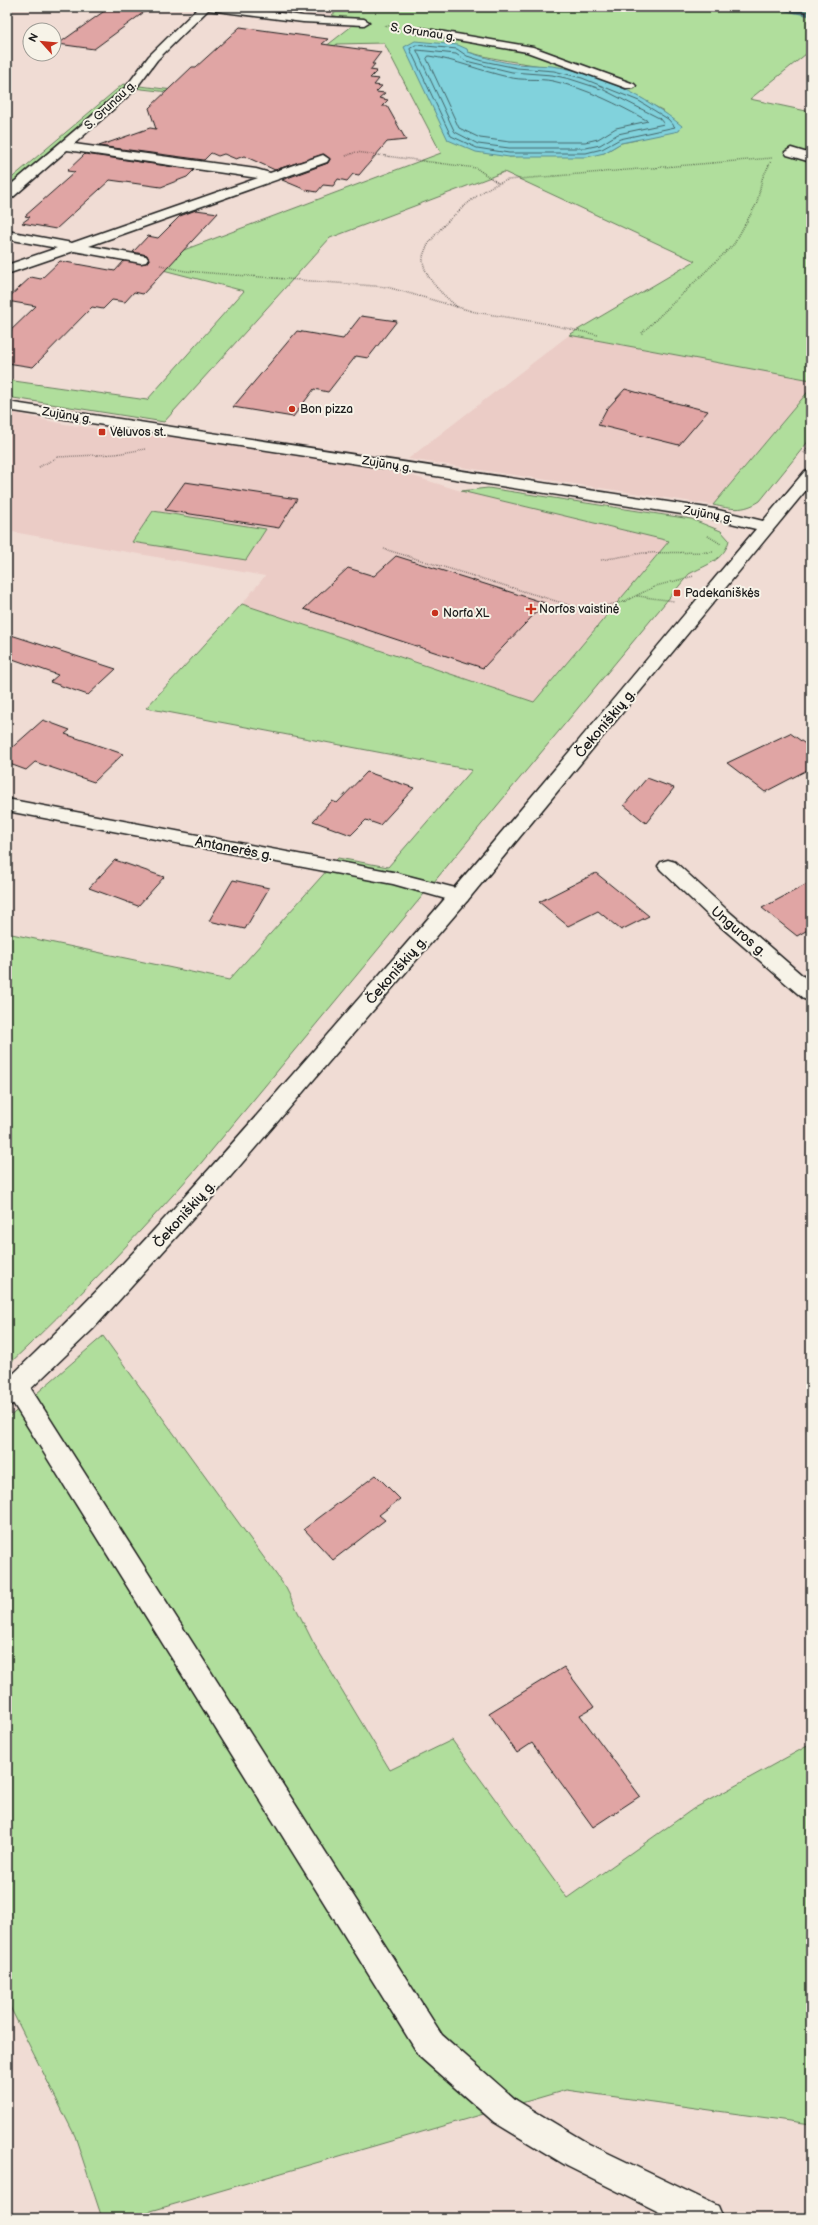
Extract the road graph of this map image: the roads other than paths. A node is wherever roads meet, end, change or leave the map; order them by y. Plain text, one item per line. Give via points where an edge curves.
1 (206, 7) edge
2 (209, 7) edge
3 (364, 22) road end
4 (421, 31) road end
5 (630, 86) dead end
6 (64, 146) junction
7 (791, 152) dead end
8 (811, 158) edge
9 (323, 159) road end
10 (271, 178) junction
11 (7, 195) edge
12 (7, 235) edge
13 (74, 247) junction
14 (141, 259) road end
15 (7, 270) edge
16 (7, 406) edge
17 (811, 474) edge
18 (767, 528) junction
19 (7, 805) edge
20 (668, 866) dead end
21 (460, 896) junction
22 (811, 994) edge
23 (12, 1392) edge
24 (706, 2218) edge

1 - 6 street, S. Grunau g. via 153,58 130,89
2 - 3 street via 304,19
4 - 5 street, S. Grunau g. via 529,49
6 - 10 street via 256,173
6 - 11 street, S. Grunau g.
7 - 8 street
9 - 10 street
10 - 13 street
12 - 13 street
13 - 14 street
13 - 15 street
16 - 18 street, Zujūnų g. via 714,514
17 - 18 street, Čekoniškių g.
18 - 21 street, Čekoniškių g.
19 - 21 street, Antanerės g. via 394,878
20 - 22 street, Unguros g.
21 - 23 street, Čekoniškių g. via 205,1191 84,1322
23 - 24 street via 430,2046 505,2111 578,2155

